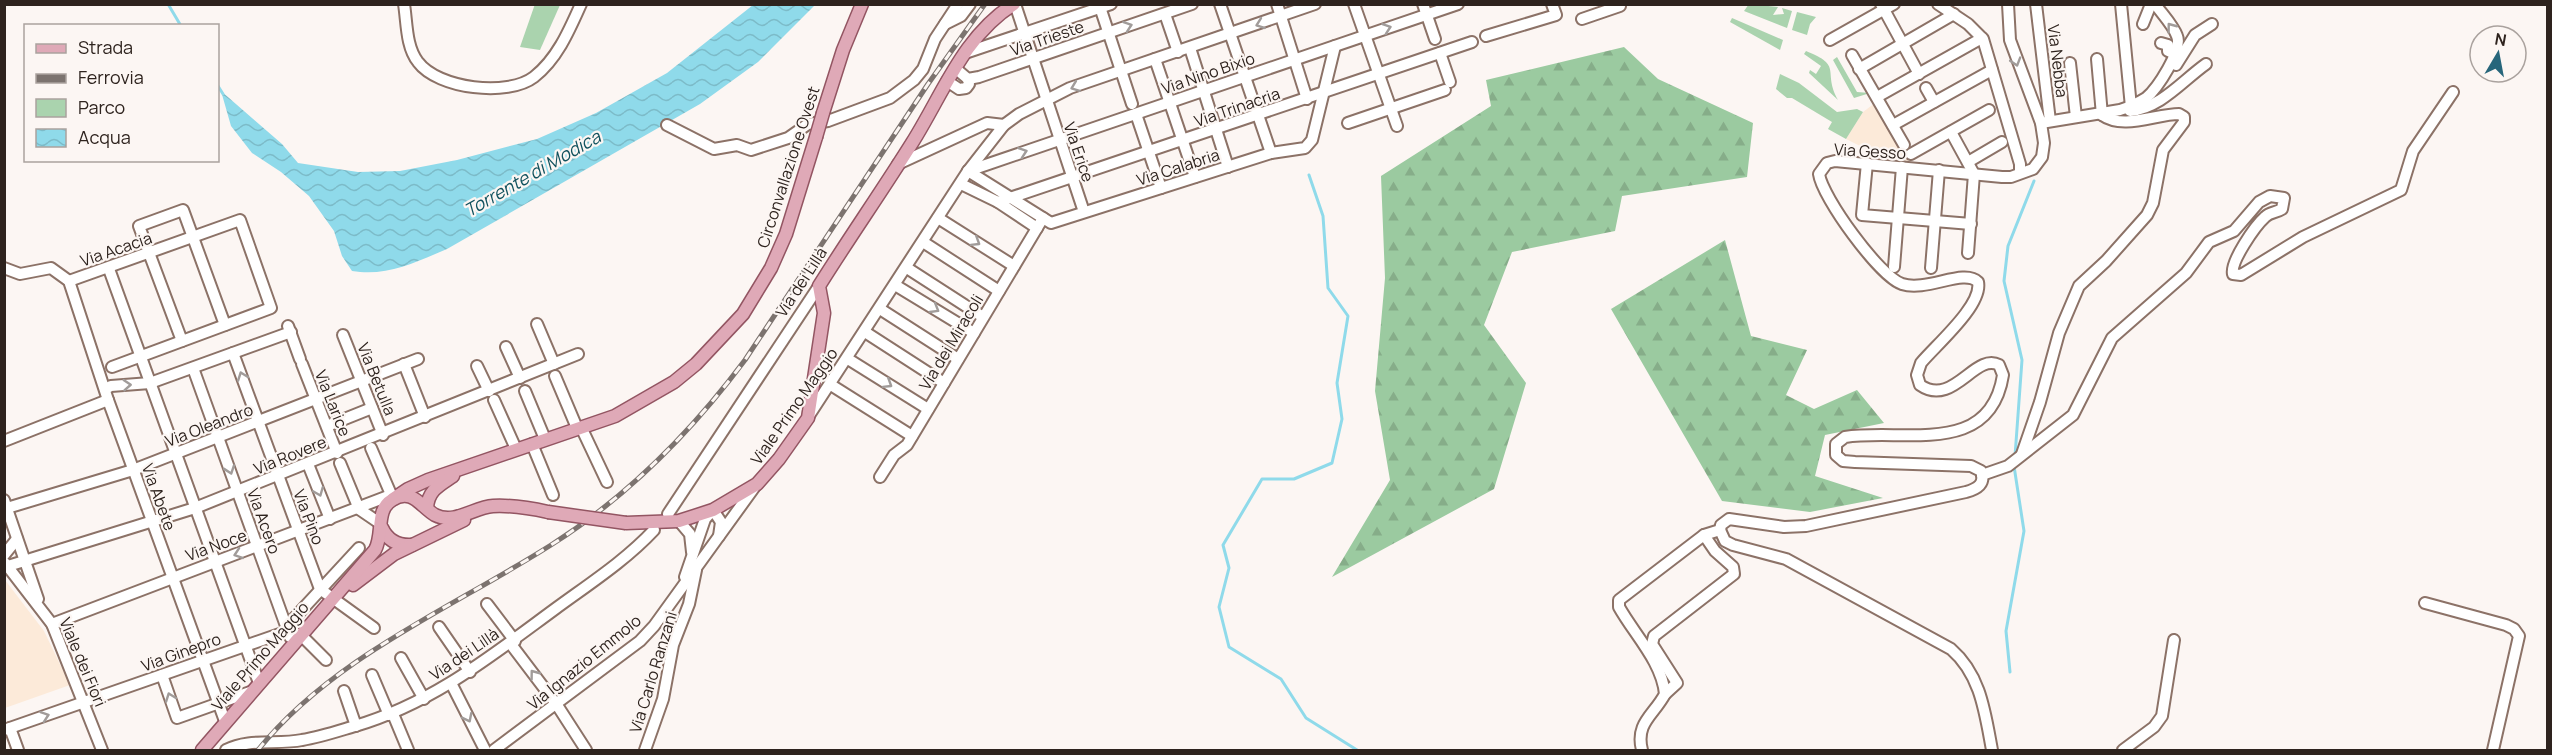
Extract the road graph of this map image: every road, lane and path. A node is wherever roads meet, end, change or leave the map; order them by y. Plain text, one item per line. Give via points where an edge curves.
1 (404, 4) edge
2 (581, 4) edge
3 (862, 4) edge
4 (958, 4) edge
5 (970, 4) edge
6 (1000, 4) edge
7 (1015, 4) edge
8 (1192, 4) edge
9 (1220, 4) edge
10 (1277, 4) edge
11 (1315, 4) edge
12 (1354, 4) edge
13 (1458, 4) edge
14 (1938, 4) edge
15 (2008, 4) edge
16 (2036, 4) edge
17 (2121, 4) edge
18 (2153, 4) edge
19 (1103, 6) edge
20 (1620, 6) edge
21 (1886, 6) edge
22 (1595, 9) edge
23 (1425, 10) edge
24 (1554, 10) edge
25 (1165, 14) junction
26 (1954, 14) junction
27 (1281, 16) junction
28 (1582, 19) dead end
29 (945, 24) junction
30 (2143, 24) dead end
31 (2212, 24) dead end
32 (1025, 33) junction
33 (1109, 33) junction
34 (978, 34) junction
35 (1232, 34) junction
36 (1366, 35) junction
37 (1486, 36) dead end
38 (1982, 38) junction
39 (1435, 39) dead end
40 (1830, 40) dead end
41 (1472, 42) dead end
42 (2161, 43) dead end
43 (1903, 44) junction
44 (1335, 46) junction
45 (1190, 48) junction
46 (1178, 52) junction
47 (965, 53) junction
48 (1440, 53) junction
49 (2175, 54) junction
50 (1852, 55) dead end
51 (2097, 58) dead end
52 (1033, 59) junction
53 (1155, 59) junction
54 (1294, 60) junction
55 (2070, 63) dead end
56 (2206, 64) dead end
57 (955, 68) junction
58 (1860, 69) junction
59 (1992, 70) junction
60 (1121, 71) junction
61 (1379, 74) junction
62 (1919, 74) junction
63 (1245, 76) junction
64 (973, 78) junction
65 (947, 81) junction
66 (1926, 87) dead end
67 (1205, 91) junction
68 (1323, 93) junction
69 (2453, 93) dead end
70 (1877, 97) junction
71 (2146, 97) junction
72 (1307, 99) junction
73 (1046, 100) junction
74 (1170, 102) junction
75 (1934, 102) junction
76 (1391, 108) junction
77 (1134, 109) junction
78 (2126, 109) junction
79 (1989, 111) dead end
80 (2102, 115) junction
81 (1258, 116) junction
82 (2076, 117) junction
83 (2046, 122) junction
84 (1348, 123) dead end
85 (667, 125) dead end
86 (1004, 125) junction
87 (1893, 125) junction
88 (1397, 126) dead end
89 (1217, 129) junction
90 (1951, 132) junction
91 (1059, 140) junction
92 (1183, 142) junction
93 (2002, 142) dead end
94 (1149, 153) junction
95 (1271, 153) junction
96 (1968, 162) junction
97 (1867, 163) junction
98 (898, 164) junction
99 (1228, 167) junction
100 (1902, 167) junction
101 (968, 171) junction
102 (1939, 171) junction
103 (2020, 172) junction
104 (1974, 174) junction
105 (1195, 177) junction
106 (1072, 178) junction
107 (961, 184) junction
108 (1161, 188) junction
109 (1012, 199) junction
110 (998, 202) junction
111 (1084, 212) junction
112 (938, 218) junction
113 (1898, 218) junction
114 (1935, 221) junction
115 (1044, 223) junction
116 (1971, 224) junction
117 (193, 238) junction
118 (923, 242) junction
119 (1968, 253) dead end
120 (150, 254) junction
121 (1014, 266) junction
122 (1894, 267) dead end
123 (4, 268) edge
124 (906, 268) junction
125 (1931, 268) dead end
126 (108, 269) junction
127 (69, 281) junction
128 (895, 285) junction
129 (819, 286) junction
130 (999, 291) junction
131 (880, 309) junction
132 (983, 317) junction
133 (224, 321) junction
134 (537, 324) dead end
135 (865, 332) junction
136 (974, 333) junction
137 (343, 335) dead end
138 (180, 337) junction
139 (506, 347) dead end
140 (138, 352) junction
141 (233, 353) junction
142 (578, 354) dead end
143 (418, 359) dead end
144 (848, 359) junction
145 (958, 359) junction
146 (404, 364) junction
147 (554, 364) junction
148 (112, 366) dead end
149 (477, 366) dead end
150 (195, 372) junction
151 (555, 376) dead end
152 (520, 378) junction
153 (362, 381) junction
154 (944, 383) junction
155 (831, 385) junction
156 (151, 388) junction
157 (525, 391) dead end
158 (106, 395) junction
159 (491, 396) junction
160 (316, 399) junction
161 (372, 408) junction
162 (928, 409) junction
163 (425, 417) junction
164 (808, 418) junction
165 (258, 422) junction
166 (327, 426) junction
167 (579, 428) junction
168 (383, 435) junction
169 (912, 436) junction
170 (219, 437) junction
171 (545, 439) junction
172 (4, 441) edge
173 (532, 444) junction
174 (371, 448) dead end
175 (516, 449) junction
176 (176, 454) junction
177 (2022, 454) junction
178 (338, 458) junction
179 (308, 464) junction
180 (470, 466) junction
181 (133, 470) junction
182 (278, 476) junction
183 (1982, 476) junction
184 (880, 477) dead end
185 (607, 482) dead end
186 (757, 484) junction
187 (238, 492) junction
188 (553, 495) dead end
189 (392, 497) junction
190 (6, 504) edge
191 (502, 506) junction
192 (195, 508) junction
193 (427, 508) junction
194 (359, 509) junction
195 (713, 510) junction
196 (668, 514) dead end
197 (330, 519) junction
198 (679, 521) junction
199 (153, 522) junction
200 (382, 526) junction
201 (654, 530) dead end
202 (1720, 530) junction
203 (298, 532) junction
204 (1704, 535) junction
205 (719, 537) junction
206 (17, 538) junction
207 (417, 542) junction
208 (258, 547) junction
209 (359, 548) dead end
210 (693, 554) junction
211 (6, 561) edge
212 (26, 562) junction
213 (217, 562) junction
214 (697, 566) junction
215 (172, 578) junction
216 (682, 586) junction
217 (320, 589) junction
218 (335, 598) junction
219 (2425, 603) dead end
220 (487, 604) dead end
221 (42, 608) junction
222 (52, 624) junction
223 (439, 627) dead end
224 (375, 628) dead end
225 (291, 634) junction
226 (2174, 640) dead end
227 (512, 642) junction
228 (245, 646) junction
229 (401, 658) dead end
230 (204, 659) junction
231 (327, 660) dead end
232 (1663, 668) junction
233 (470, 672) junction
234 (162, 675) junction
235 (372, 675) dead end
236 (452, 685) junction
237 (254, 688) junction
238 (345, 691) dead end
239 (424, 699) junction
240 (85, 702) junction
241 (218, 702) junction
242 (557, 705) junction
243 (391, 714) junction
244 (225, 721) junction
245 (356, 726) junction
246 (7, 729) edge
247 (211, 737) junction
248 (275, 747) edge
249 (228, 749) edge
250 (18, 750) edge
251 (102, 750) edge
252 (195, 750) edge
253 (202, 750) edge
254 (408, 750) edge
255 (484, 750) edge
256 (494, 750) edge
257 (586, 750) edge
258 (645, 750) edge
259 (1642, 750) edge
260 (1992, 750) edge
261 (2122, 750) edge
262 (2493, 750) edge

1 - 2 street via 409,42 418,63 460,84 501,89 524,84 542,70 565,39
3 - 167 main road, Circonvallazione Ovest, bridge via 843,50 782,242 743,314 696,364 654,394 615,416
4 - 29 street
5 - 29 street via 961,16
6 - 34 main road
7 - 32 street, Via Erice
7 - 34 main road
8 - 25 street, Via Trieste
9 - 35 street
10 - 27 street
11 - 27 street
12 - 36 street
13 - 23 street, Via Nino Bixio
14 - 26 street
15 -> 83 street via 2010,40
16 - 83 street, Via Nebba
17 - 78 street
18 - 30 street
49 -> 18 street via 2177,35
19 - 32 street
19 - 33 street
20 - 22 street
21 - 40 street
21 - 43 street
22 - 28 street
36 -> 23 street, Via Nino Bixio
23 - 39 street
24 - 37 street
33 -> 25 street, Via Trieste
25 - 46 street
26 - 38 street
26 - 43 street
27 -> 35 street
27 - 54 street
29 - 85 street via 923,69 904,89 847,115 808,124 788,138 751,150 737,145 714,148
31 - 71 street via 2195,35 2156,94
32 - 47 street
32 - 52 street, Via Erice
33 - 52 street, Via Trieste
33 - 60 street
34 - 47 main road, Via dei Lillà
35 - 45 street
35 - 63 street
36 - 44 street, Via Nino Bixio
36 - 61 street
38 - 59 street
38 - 62 street
41 - 48 street, Via Trinacria
42 - 49 street
43 - 58 street
43 - 62 street
44 - 54 street, Via Nino Bixio
44 - 68 street
45 - 46 street
45 - 67 street
46 - 53 street
47 - 57 main road, Via dei Lillà
48 - 61 street, Via Trinacria
48 - 76 street via 1447,86
49 - 71 street
50 - 58 street
51 - 80 street
52 - 64 street, Via Trieste
52 - 73 street, Via Erice
53 - 60 street
53 - 74 street
54 - 63 street, Via Nino Bixio
54 - 72 street
55 - 82 street
56 - 78 street via 2173,92 2150,105
57 - 64 street
57 - 65 main road, Via dei Lillà
58 - 70 street
59 - 75 street
59 - 103 street
60 -> 73 street
60 - 77 street
61 - 68 street, Via Trinacria
61 - 76 street
62 - 70 street
63 - 67 street, Via Nino Bixio
63 - 81 street
64 - 65 street, Via Trieste via 966,88 959,89
65 - 98 main road, Via dei Lillà
66 - 75 street
67 - 74 street, Via Nino Bixio
67 - 89 street
68 - 72 street, Via Trinacria
68 - 95 street, Via Calabria via 1312,140 1305,148
69 - 177 street via 2413,151 2405,184 2392,196 2303,237 2241,275 2233,274 2234,260 2265,217 2284,206 2284,198 2270,196 2259,202 2234,231 2209,242 2186,273 2112,338 2073,415
70 - 87 street
71 - 78 street
72 - 81 street, Via Trinacria
73 - 86 street
73 - 91 street, Via Erice
74 - 77 street, Via Nino Bixio
74 - 92 street
75 - 87 street
76 - 84 street
76 - 88 street
77 - 91 street, Via Nino Bixio
77 - 94 street
78 - 80 street
79 - 90 street
80 - 82 street
80 - 177 street via 2108,119 2142,120 2179,114 2184,122 2163,150 2147,215 2079,286 2059,333
81 - 89 street, Via Trinacria
81 - 95 street
82 - 83 street
83 - 103 street via 2042,157 2033,169
86 - 98 street via 987,123
86 - 101 street, Viale Primo Maggio
87 - 90 street via 1907,149
89 - 92 street, Via Trinacria
89 - 99 street
90 - 96 street
101 -> 91 street, Via Nino Bixio
91 - 106 street, Via Erice
92 - 94 street, Via Trinacria
92 - 105 street
93 - 96 street
94 - 106 street, Via Trinacria
94 - 108 street
95 - 99 street, Via Calabria
96 - 104 street
97 - 100 street, Via Gesso
97 - 113 street via 1862,215
97 - 183 street, Via Gesso via 1827,163 1821,168 1820,180 1865,250 1894,280 1917,286 1968,276 1978,282 1973,305 1921,363 1917,381 1925,388 1945,388 1962,382 1979,366 1990,362 2001,368 2003,375 1999,394 1982,419 1968,428 1936,434 1845,437 1836,444 1836,455 1843,461 1855,462 1971,466 1981,471
98 - 129 main road, Via dei Lillà
99 - 105 street, Via Calabria
100 - 102 street, Via Gesso
100 - 113 street
101 - 107 street, Viale Primo Maggio
101 - 109 street
102 - 104 street, Via Gesso
102 - 114 street
103 - 104 street, Via Gesso via 2011,177
104 - 116 street
105 - 108 street, Via Calabria
106 - 109 street, Via Trinacria
106 - 111 street, Via Erice
107 - 110 street
107 - 112 street, Viale Primo Maggio
108 - 111 street, Via Calabria
109 - 110 street, Via Trinacria
109 - 115 street
110 - 115 street
111 - 115 street, Via Calabria
112 - 118 street, Viale Primo Maggio
112 -> 121 street
113 - 114 street
113 - 122 street
114 - 116 street
114 - 125 street
115 - 121 street, Via dei Miracoli
116 - 119 street
117 - 120 street, Via Acacia
117 - 120 street via 183,210 140,226
117 - 133 street
117 - 133 street, Via Acacia via 240,220 270,308
118 - 124 street, Viale Primo Maggio
118 - 130 street
120 - 126 street, Via Acacia
120 - 138 street
121 - 130 street, Via dei Miracoli
123 - 127 street, Via Acacia via 20,274 51,268
124 - 128 street, Viale Primo Maggio
124 - 132 street
126 - 127 street, Via Acacia
126 - 140 street
127 - 158 street, Via Abete
128 - 131 street, Viale Primo Maggio
128 -> 136 street
129 - 164 main road via 824,313
129 - 196 street, Via dei Lillà
130 - 132 street, Via dei Miracoli
131 - 135 street, Viale Primo Maggio
131 - 145 street
132 - 136 street, Via dei Miracoli
133 - 138 street
134 - 147 street
135 - 144 street, Viale Primo Maggio
135 - 154 street
136 - 145 street, Via dei Miracoli
137 - 153 street, Via Betulla
138 - 140 street
139 - 152 street
140 - 148 street
140 - 156 street
141 - 150 street
141 - 160 street, Via Larice via 289,329
165 -> 141 street, Via Pino
142 - 147 street, Via Rovere
143 - 146 street, Via Oleandro
144 - 155 street, Viale Primo Maggio
144 -> 162 street
145 - 154 street, Via dei Miracoli
146 - 153 street, Via Oleandro
146 - 163 street
147 - 152 street, Via Rovere
149 - 159 street
150 - 156 street
150 - 170 street, Via Acero
151 - 167 street
152 - 159 street, Via Rovere
153 - 160 street, Via Oleandro
153 - 161 street, Via Betulla
154 - 162 street, Via dei Miracoli
155 - 164 street, Viale Primo Maggio
155 - 169 street
158 -> 156 street via 111,386
156 - 176 street
157 - 171 street
158 - 172 street
158 - 181 street, Via Abete
159 - 163 street, Via Rovere
159 - 175 street
160 - 165 street, Via Oleandro
160 - 166 street, Via Larice
161 - 166 street
161 - 168 street, Via Betulla
162 - 169 street, Via dei Miracoli
163 - 168 street, Via Rovere
164 - 186 main road, Viale Primo Maggio
165 - 170 street, Via Oleandro
165 - 182 street, Via Pino
166 - 178 street, Via Larice
167 - 171 main road
167 - 185 street
168 - 178 street, Via Rovere
169 - 184 street, Via dei Miracoli
170 - 176 street, Via Oleandro
170 -> 187 street, Via Acero
171 - 173 main road
173 - 175 main road
173 - 188 street
174 - 189 street
175 - 180 main road
176 - 181 street, Via Oleandro
176 - 192 street
177 - 183 street via 2008,466
178 - 179 street, Via Rovere
178 - 194 street, Via Larice
179 - 182 street, Via Rovere
179 -> 197 street
180 - 189 main road
180 - 193 main road via 435,488
181 - 190 street, Via Oleandro
181 - 199 street, Via Abete
182 - 187 street, Via Rovere
182 - 203 street, Via Pino
183 - 202 street via 1980,486 1966,492 1821,523 1784,527 1736,518 1724,521
186 - 195 main road, Viale Primo Maggio
186 - 205 street
187 - 192 street, Via Rovere
187 - 208 street, Via Acero
189 - 193 main road via 415,498
189 - 194 street, Via Noce
189 - 200 main road via 382,513
190 - 206 street
191 - 193 main road via 451,518
191 - 198 main road, Viale Primo Maggio, bridge via 626,523
191 - 207 main road
192 - 199 street, Via Rovere
192 - 213 street
193 - 207 main road via 430,525
194 - 197 street, Via Noce
194 - 200 street
195 - 198 main road, Viale Primo Maggio
195 - 205 street via 721,522
195 - 210 street via 705,519
197 - 203 street, Via Noce
198 - 210 street via 690,534
199 - 212 street, Via Rovere
199 - 215 street, Via Abete
200 - 207 main road via 390,540 404,545
200 - 218 main road via 375,550
201 - 227 street, Via dei Lillà via 639,546
202 - 204 street
202 - 260 street via 1725,541 1786,559 1951,649 1965,661 1976,684
203 - 208 street, Via Noce
203 - 217 street, Via Pino
204 - 232 street via 1733,567 1734,574 1654,636 1652,644
204 - 232 street via 1618,603
205 - 214 street
206 - 211 street
206 - 212 street
207 - 218 main road
208 -> 213 street, Via Noce
208 - 225 street, Via Acero
209 - 217 street
210 - 216 street
211 - 212 street, Via Rovere
211 - 221 street, Viale dei Fiori
212 - 221 street
213 - 215 street, Via Noce
213 - 228 street
214 - 216 street
214 - 258 street, Via Carlo Ranzani via 689,604 673,645 663,699
215 - 222 street, Via Noce
215 - 230 street, Via Abete
216 - 242 street, Via Ignazio Emmolo via 640,641
217 - 218 street
217 - 225 street
218 - 224 street
218 - 225 main road, Viale Primo Maggio
219 - 262 street via 2506,625 2519,636
220 - 227 street
221 - 222 street, Viale dei Fiori
222 - 240 street, Viale dei Fiori
223 - 233 street
225 - 228 street, Via Ginepro
225 - 231 street
225 - 237 main road, Viale Primo Maggio
226 - 261 street via 2162,716 2154,727
227 - 233 street, Via dei Lillà
242 -> 227 street
228 - 230 street, Via Ginepro
228 - 237 street
229 - 239 street
230 - 234 street, Via Ginepro
230 - 241 street, Via Abete
232 - 259 street via 1665,694 1642,724
233 - 236 street, Via dei Lillà
234 - 240 street, Via Ginepro
241 -> 234 street via 177,718
235 - 243 street
236 - 239 street, Via dei Lillà
236 -> 255 street
237 - 241 street
237 - 244 main road, Viale Primo Maggio
238 - 245 street
239 - 243 street, Via dei Lillà
246 -> 240 street, Via Ginepro
240 - 251 street, Viale dei Fiori
241 - 244 street, Via Abete
242 - 256 street, Via Ignazio Emmolo
242 - 257 street
243 - 245 street, Via dei Lillà
243 - 254 street
244 - 247 main road, Viale Primo Maggio
245 - 248 street, Via dei Lillà
246 - 250 street
247 - 249 street
247 - 252 main road
247 - 253 main road
248 - 249 street, Via dei Lillà via 255,743

